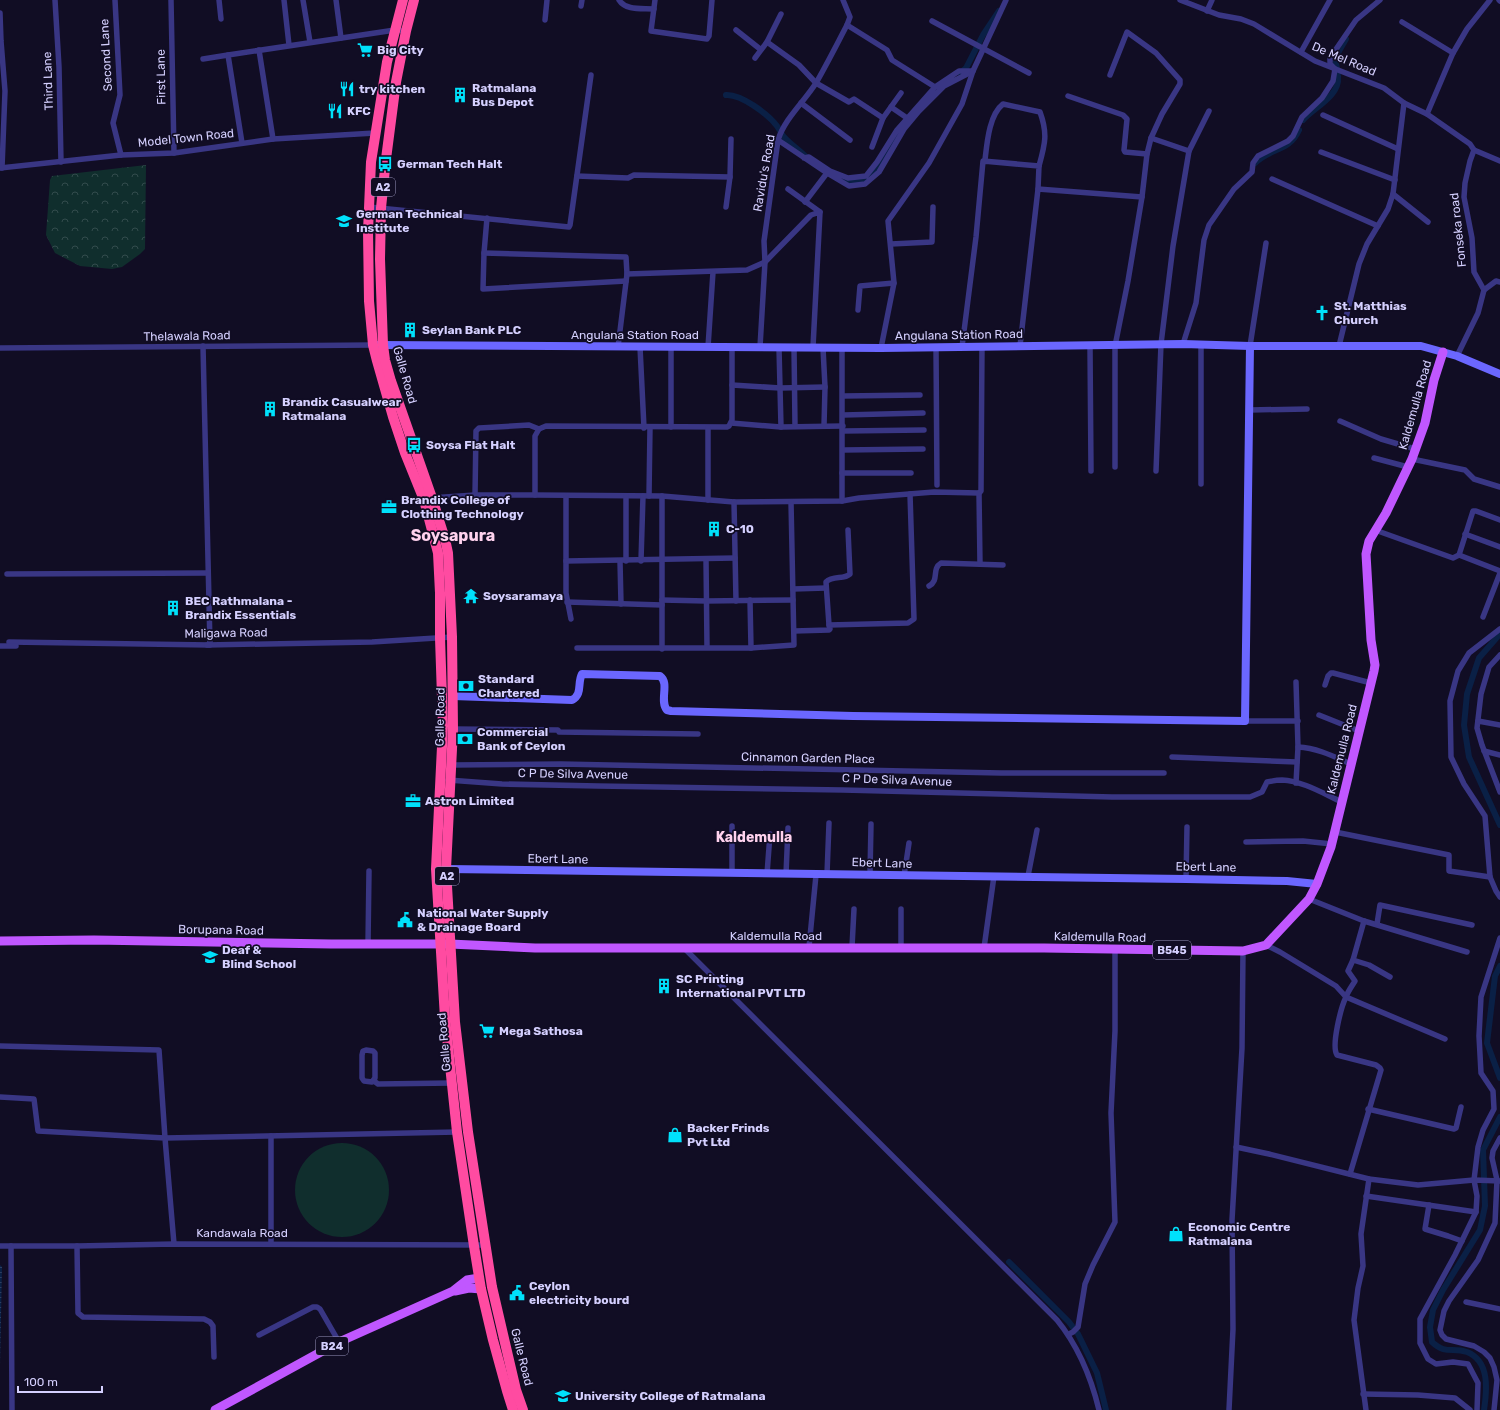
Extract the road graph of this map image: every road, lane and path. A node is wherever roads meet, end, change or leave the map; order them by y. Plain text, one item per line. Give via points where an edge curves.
1 (55, 0) edge
2 (115, 0) edge
3 (171, 0) edge
4 (219, 0) edge
5 (284, 0) edge
6 (303, 0) edge
7 (336, 0) edge
8 (403, 0) edge
9 (414, 0) edge
10 (546, 0) edge
11 (619, 0) edge
12 (655, 0) edge
13 (712, 0) edge
14 (843, 0) edge
15 (1006, 0) edge
16 (1180, 0) edge
17 (1212, 0) edge
18 (1330, 0) edge
19 (1380, 0) edge
20 (1490, 0) edge
21 (654, 9) junction
22 (1207, 11) junction
23 (0, 13) edge
24 (781, 14) dead end
25 (221, 19) dead end
26 (545, 20) dead end
27 (932, 21) dead end
28 (1402, 22) dead end
29 (847, 25) junction
30 (395, 30) junction
31 (736, 30) dead end
32 (406, 31) junction
33 (341, 38) junction
34 (310, 42) junction
35 (767, 42) junction
36 (289, 45) junction
37 (980, 46) junction
38 (760, 49) junction
39 (259, 50) junction
40 (1301, 52) junction
41 (1453, 53) junction
42 (228, 55) junction
43 (755, 58) dead end
44 (203, 59) dead end
45 (1335, 69) junction
46 (973, 71) junction
47 (1029, 73) dead end
48 (591, 75) dead end
49 (1110, 75) dead end
50 (816, 83) junction
51 (935, 87) junction
52 (901, 93) dead end
53 (1068, 96) dead end
54 (801, 103) junction
55 (1404, 103) junction
56 (891, 107) junction
57 (1209, 111) dead end
58 (1427, 114) junction
59 (1324, 115) dead end
60 (883, 118) junction
61 (907, 118) junction
62 (375, 133) junction
63 (779, 137) junction
64 (273, 138) junction
65 (1151, 138) junction
66 (731, 139) dead end
67 (850, 140) dead end
68 (242, 144) junction
69 (872, 146) dead end
70 (1398, 148) junction
71 (1474, 150) junction
72 (1189, 151) junction
73 (1322, 152) dead end
74 (174, 153) junction
75 (1147, 154) junction
76 (121, 155) junction
77 (806, 158) junction
78 (985, 160) junction
79 (1500, 161) edge
80 (61, 162) junction
81 (1039, 166) junction
82 (1, 168) edge
83 (827, 173) junction
84 (577, 176) junction
85 (730, 177) junction
86 (1272, 179) dead end
87 (1395, 180) junction
88 (1038, 189) junction
89 (788, 190) dead end
90 (1393, 194) junction
91 (1142, 197) junction
92 (805, 202) junction
93 (369, 207) junction
94 (726, 207) dead end
95 (933, 207) dead end
96 (381, 208) junction
97 (820, 212) junction
98 (487, 218) junction
99 (1428, 222) dead end
100 (1378, 226) junction
101 (891, 244) junction
102 (1266, 244) dead end
103 (484, 253) junction
104 (765, 262) junction
105 (713, 272) junction
106 (626, 274) junction
107 (626, 281) junction
108 (1500, 282) edge
109 (894, 283) junction
110 (1484, 290) junction
111 (858, 310) dead end
112 (1161, 344) junction
113 (1183, 344) junction
114 (378, 345) junction
115 (1201, 345) junction
116 (203, 346) junction
117 (708, 346) junction
118 (982, 346) junction
119 (1020, 346) junction
120 (1090, 346) junction
121 (1115, 346) junction
122 (1250, 346) junction
123 (1339, 346) junction
124 (618, 347) junction
125 (640, 347) junction
126 (671, 347) junction
127 (732, 347) junction
128 (760, 347) junction
129 (794, 347) junction
130 (813, 347) junction
131 (842, 347) junction
132 (936, 347) junction
133 (962, 347) junction
134 (0, 348) edge
135 (779, 348) junction
136 (823, 348) junction
137 (881, 348) junction
138 (1443, 352) junction
139 (1457, 356) junction
140 (1500, 374) edge
141 (732, 385) junction
142 (794, 387) junction
143 (825, 387) junction
144 (780, 388) junction
145 (920, 395) dead end
146 (842, 396) junction
147 (1307, 409) dead end
148 (1250, 410) junction
149 (922, 413) dead end
150 (843, 415) junction
151 (1340, 421) dead end
152 (731, 423) junction
153 (781, 426) junction
154 (795, 426) junction
155 (824, 426) junction
156 (650, 427) junction
157 (671, 427) junction
158 (644, 428) junction
159 (708, 428) junction
160 (539, 429) junction
161 (843, 429) junction
162 (924, 430) dead end
163 (923, 449) dead end
164 (1415, 449) junction
165 (842, 450) junction
166 (1374, 458) dead end
167 (1412, 458) junction
168 (1115, 467) dead end
169 (1408, 467) junction
170 (1091, 471) dead end
171 (1156, 471) dead end
172 (842, 473) junction
173 (911, 473) dead end
174 (1201, 484) dead end
175 (937, 485) dead end
176 (1500, 487) edge
177 (979, 493) junction
178 (910, 494) junction
179 (475, 495) junction
180 (535, 495) junction
181 (566, 496) junction
182 (626, 496) junction
183 (643, 496) junction
184 (650, 496) junction
185 (662, 496) junction
186 (428, 499) junction
187 (708, 500) junction
188 (842, 501) junction
189 (734, 502) junction
190 (791, 502) junction
191 (1500, 520) edge
192 (848, 530) dead end
193 (1375, 530) junction
194 (1465, 534) junction
195 (1500, 547) edge
196 (1459, 555) junction
197 (735, 558) junction
198 (706, 559) junction
199 (662, 560) junction
200 (566, 561) junction
201 (623, 561) junction
202 (641, 561) junction
203 (980, 564) junction
204 (1003, 565) dead end
205 (1500, 572) edge
206 (208, 573) junction
207 (6, 574) dead end
208 (929, 586) dead end
209 (826, 588) junction
210 (793, 589) junction
211 (750, 600) junction
212 (794, 600) junction
213 (706, 601) junction
214 (736, 601) junction
215 (567, 602) junction
216 (662, 602) junction
217 (621, 604) junction
218 (1483, 617) dead end
219 (571, 619) dead end
220 (829, 625) junction
221 (1500, 629) edge
222 (794, 630) junction
223 (452, 637) junction
224 (440, 638) junction
225 (9, 642) dead end
226 (210, 645) junction
227 (0, 646) edge
228 (707, 647) junction
229 (577, 648) dead end
230 (662, 648) junction
231 (751, 648) junction
232 (1500, 655) edge
233 (1296, 682) dead end
234 (1371, 683) junction
235 (1325, 685) dead end
236 (453, 696) junction
237 (1319, 715) dead end
238 (1245, 721) junction
239 (1478, 721) junction
240 (1298, 722) junction
241 (1500, 725) edge
242 (453, 729) junction
243 (1359, 731) junction
244 (698, 734) dead end
245 (1298, 747) junction
246 (1484, 751) junction
247 (1500, 755) edge
248 (1172, 757) dead end
249 (1297, 762) junction
250 (1351, 764) junction
251 (452, 765) junction
252 (1164, 773) dead end
253 (441, 780) junction
254 (451, 780) junction
255 (1296, 783) junction
256 (1500, 792) edge
257 (1342, 802) junction
258 (829, 823) dead end
259 (871, 824) dead end
260 (732, 826) dead end
261 (1187, 827) dead end
262 (788, 828) dead end
263 (1037, 830) dead end
264 (1334, 832) junction
265 (770, 834) dead end
266 (1246, 842) dead end
267 (909, 843) dead end
268 (1332, 844) junction
269 (446, 869) junction
270 (369, 871) dead end
271 (732, 873) junction
272 (768, 874) junction
273 (786, 874) junction
274 (827, 874) junction
275 (870, 874) junction
276 (816, 875) junction
277 (904, 876) junction
278 (994, 876) junction
279 (1028, 876) junction
280 (1490, 877) junction
281 (1186, 879) junction
282 (1317, 884) junction
283 (1500, 897) edge
284 (1309, 899) junction
285 (854, 909) dead end
286 (901, 909) dead end
287 (1364, 921) junction
288 (1377, 924) junction
289 (1472, 925) dead end
290 (1500, 938) edge
291 (0, 941) edge
292 (368, 944) junction
293 (446, 944) junction
294 (1266, 945) junction
295 (809, 947) junction
296 (684, 948) junction
297 (852, 948) junction
298 (901, 948) junction
299 (984, 948) junction
300 (1115, 950) junction
301 (1243, 951) junction
302 (1467, 952) dead end
303 (1353, 960) junction
304 (1390, 977) dead end
305 (1346, 997) junction
306 (1445, 1039) dead end
307 (0, 1046) edge
308 (374, 1081) junction
309 (452, 1083) junction
310 (0, 1097) edge
311 (1461, 1107) dead end
312 (1368, 1110) junction
313 (457, 1132) junction
314 (271, 1136) junction
315 (165, 1138) junction
316 (1500, 1138) edge
317 (1236, 1147) junction
318 (1350, 1174) junction
319 (1369, 1179) junction
320 (1476, 1180) junction
321 (1497, 1180) edge
322 (1366, 1196) junction
323 (1429, 1205) junction
324 (1476, 1212) junction
325 (1462, 1241) junction
326 (174, 1244) junction
327 (271, 1244) junction
328 (485, 1245) junction
329 (0, 1246) edge
330 (12, 1246) junction
331 (77, 1246) junction
332 (474, 1246) junction
333 (490, 1277) junction
334 (479, 1278) junction
335 (486, 1288) junction
336 (454, 1291) junction
337 (1466, 1302) dead end
338 (1500, 1309) edge
339 (1071, 1333) junction
340 (259, 1335) dead end
341 (339, 1342) junction
342 (214, 1357) dead end
343 (1363, 1394) junction
344 (12, 1410) edge
345 (215, 1410) edge
346 (513, 1410) edge
347 (523, 1410) edge
348 (1099, 1410) edge
349 (1229, 1410) edge
350 (1366, 1410) edge
351 (1470, 1410) edge
352 (1477, 1410) edge
353 (1494, 1410) edge

1 - 80 street, Third Lane via 60,67
2 - 76 street, Second Lane via 120,95 113,124
3 - 74 street, First Lane
4 - 25 street
5 - 36 street
6 - 34 street
7 - 33 street
8 - 30 highway, A2
9 - 32 highway, A2
10 - 26 street
11 - 21 street via 627,8
12 - 21 street
13 - 21 street via 707,39 650,31
14 - 29 street via 850,17
15 - 37 street
16 - 22 street, De Mel Road
17 - 22 street
18 - 40 street
19 - 45 street via 1356,20 1330,58 1330,64
20 - 41 street via 1467,29
22 - 40 street, De Mel Road via 1254,24
23 - 82 street via 6,91
24 - 35 street
27 - 37 street
28 - 41 street
29 - 50 street, Ravidu's Road
29 - 51 street via 887,50 892,60
30 - 32 street
30 - 33 street
30 - 62 highway, Galle Road / A2
31 - 38 street
32 - 96 highway, Galle Road / A2 via 396,82
33 - 34 street
34 - 36 street
35 - 38 street
35 - 50 street via 799,65
36 - 39 street
37 - 46 street
37 - 47 street
38 - 43 street
39 - 42 street
39 - 64 street
40 - 45 street, De Mel Road
41 - 58 street
42 - 44 street
42 - 68 street
45 - 55 street, De Mel Road via 1384,88
45 - 113 street via 1333,81 1322,98 1302,117 1293,136 1258,156 1253,163 1252,172 1234,189 1209,225 1204,240 1196,303
46 - 51 street via 960,71
46 - 83 street via 944,86 919,111 904,129 879,172 865,184 849,186
46 - 101 street via 962,104 929,163 888,221
48 - 84 street
49 - 65 street via 1127,32 1156,53 1180,80
50 - 54 street, Ravidu's Road
50 - 60 street via 849,102 854,99
51 - 61 street
52 - 56 street
53 - 75 street via 1123,115 1127,119 1125,152
54 - 63 street, Ravidu's Road
54 - 67 street
55 - 58 street, De Mel Road
55 - 70 street
56 - 60 street
56 - 61 street
57 - 72 street
58 - 71 street, De Mel Road via 1470,144
59 - 70 street
60 - 69 street
61 - 77 street via 866,176 848,178
62 - 64 street, Model Town Road
62 - 93 highway, Galle Road / A2
63 - 77 street
63 - 104 street, Ravidu's Road via 764,241
64 - 68 street, Model Town Road
65 - 72 street
65 - 75 street
66 - 85 street
68 - 74 street, Model Town Road
70 - 87 street
71 - 79 street
71 - 110 street, Fonseka road via 1464,197 1472,238 1474,272
72 - 112 street via 1173,246
73 - 87 street
74 - 76 street, Model Town Road
75 - 91 street
76 - 80 street, Model Town Road
77 - 83 street
78 - 81 street
78 - 81 street via 989,130 1003,104 1040,112 1045,143
78 - 133 street via 982,163 976,237
80 - 82 street, Model Town Road
81 - 88 street
83 - 92 street
84 - 85 street
84 - 98 street via 569,227
85 - 94 street
86 - 100 street
87 - 90 street
88 - 91 street
88 - 119 street
89 - 92 street
90 - 99 street
90 - 100 street
91 - 121 street
92 - 97 street
93 - 96 street
93 - 114 highway, Galle Road / A2 via 369,301
95 - 101 street via 932,242
96 - 98 street
96 - 114 highway, Galle Road / A2
97 - 104 street via 812,215
97 - 130 street
98 - 103 street
100 - 123 street via 1359,264
101 - 109 street
102 - 122 street
103 - 106 street via 624,256
103 - 107 street via 485,289
104 - 105 street via 747,270
104 - 128 street, Ravidu's Road
105 - 106 street
105 - 117 street
106 - 107 street
107 - 124 street
108 - 110 street via 1496,281
109 - 111 street via 860,286
109 - 137 street
110 - 139 street via 1478,313
112 - 113 street, Angulana Station Road
112 - 121 street, Angulana Station Road
112 - 171 street
113 - 115 street, Angulana Station Road
114 - 116 street, Thelawala Road
114 - 124 street, Angulana Station Road
114 - 186 highway, Galle Road / A2 via 385,360
115 - 122 street, Angulana Station Road
115 - 174 street
116 - 134 street, Thelawala Road
116 - 206 street
117 - 126 street, Angulana Station Road
117 - 127 street, Angulana Station Road
118 - 119 street, Angulana Station Road
118 - 133 street, Angulana Station Road
118 - 177 street
119 - 120 street, Angulana Station Road
120 - 121 street, Angulana Station Road
120 - 170 street
121 - 168 street
122 - 123 street, Angulana Station Road
122 - 148 street
123 - 138 street, Angulana Station Road via 1421,346
124 - 125 street, Angulana Station Road
125 - 126 street, Angulana Station Road
125 - 158 street
126 - 157 street
127 - 128 street, Angulana Station Road
127 - 141 street
128 - 135 street, Angulana Station Road
129 - 130 street, Angulana Station Road
129 - 135 street, Angulana Station Road
129 - 142 street
130 - 136 street, Angulana Station Road
131 - 136 street, Angulana Station Road
131 - 137 street, Angulana Station Road
131 - 146 street
132 - 133 street, Angulana Station Road
132 - 137 street, Angulana Station Road
132 - 175 street
135 - 144 street
136 - 143 street
138 - 139 street, Angulana Station Road
138 - 164 main road, Kaldemulla Road via 1425,422
139 - 140 street, Angulana Station Road
141 - 144 street
141 - 152 street
142 - 143 street
142 - 144 street
142 - 154 street
143 - 155 street
144 - 153 street
145 - 146 street
146 - 150 street
147 - 148 street
148 - 238 street
149 - 150 street
150 - 161 street
151 - 164 street via 1381,439
152 - 153 street
152 - 159 street via 727,427
153 - 154 street
154 - 155 street
155 - 161 street
156 - 157 street
156 - 158 street
156 - 184 street
157 - 159 street
158 - 160 street via 546,426
159 - 187 street
160 - 179 street via 529,425 477,429
160 - 180 street via 535,436
161 - 162 street
161 - 165 street
163 - 165 street
164 - 167 main road, Kaldemulla Road
165 - 172 street
166 - 169 street
167 - 169 main road, Kaldemulla Road
167 - 176 street via 1465,470 1474,479
169 - 193 main road, Kaldemulla Road
172 - 173 street
172 - 188 street
177 - 178 street
177 - 203 street
178 - 188 street
178 - 220 street via 914,619 908,623
179 - 180 street
179 - 186 street
180 - 181 street
181 - 182 street
181 - 200 street
182 - 183 street
182 - 201 street
183 - 184 street
183 - 202 street
184 - 185 street
185 - 187 street
185 - 199 street
186 - 223 highway, Galle Road / A2 via 448,553
186 - 224 highway, Galle Road / A2 via 438,553
187 - 189 street
188 - 190 street
189 - 190 street
189 - 197 street
190 - 210 street
191 - 194 street via 1473,511
192 - 209 street via 850,574 847,577 832,578 826,582
193 - 196 street via 1451,558
193 - 234 main road, Kaldemulla Road via 1366,554 1375,665
194 - 195 street
194 - 196 street
196 - 205 street
197 - 198 street
197 - 214 street
198 - 199 street
198 - 213 street
199 - 202 street
199 - 216 street
200 - 201 street
200 - 215 street
201 - 202 street
201 - 217 street
203 - 204 street
203 - 208 street via 941,563 936,570 936,579
205 - 218 street
206 - 207 street
206 - 226 street
209 - 210 street
209 - 220 street
210 - 212 street
211 - 212 street
211 - 214 street
211 - 231 street
212 - 222 street
213 - 214 street
213 - 216 street
213 - 228 street
215 - 217 street
215 - 219 street
216 - 217 street
216 - 230 street
220 - 222 street via 829,630
221 - 280 street via 1469,653 1458,671 1450,701 1451,757 1464,784 1485,816
222 - 231 street via 794,645
223 - 224 street, Maligawa Road
223 - 236 highway, Galle Road / A2
224 - 226 street, Maligawa Road
224 - 253 highway, Galle Road / A2 via 443,726
225 - 226 street
226 - 227 street, Maligawa Road
228 - 230 street
228 - 231 street
229 - 230 street
232 - 239 street via 1489,667 1481,694
233 - 240 street
234 - 235 street via 1331,673
234 - 243 main road, Kaldemulla Road
236 - 238 street via 572,700 579,693 582,674 660,676 664,682 664,704 667,710 671,711
236 - 242 highway, Galle Road / A2
237 - 243 street
238 - 240 street
239 - 241 street
239 - 246 street
240 - 245 street
242 - 244 street
242 - 251 highway, Galle Road / A2
243 - 250 main road, Kaldemulla Road
245 - 249 street
245 - 250 street via 1324,752
246 - 247 street
246 - 256 street
248 - 249 street
249 - 255 street
250 - 257 main road, Kaldemulla Road
251 - 252 street, Cinnamon Garden Place via 562,764 1001,773
251 - 254 highway, Galle Road / A2
253 - 254 street, C P De Silva Avenue
253 - 293 highway, Galle Road / A2 via 436,870
254 - 255 street, C P De Silva Avenue via 538,785 1112,797 1250,797 1262,792 1267,782 1282,780
254 - 269 highway, Galle Road / A2
255 - 257 street, C P De Silva Avenue
257 - 264 main road, Kaldemulla Road
258 - 274 street
259 - 275 street
260 - 271 street
261 - 281 street
262 - 273 street
263 - 279 street
264 - 268 main road, Kaldemulla Road
264 - 280 street via 1449,855 1449,871
265 - 272 street
266 - 268 street via 1302,841
267 - 277 street
268 - 282 main road, Kaldemulla Road
269 - 271 street, Ebert Lane
269 - 293 highway, Galle Road / A2
270 - 292 street
271 - 272 street, Ebert Lane
272 - 273 street, Ebert Lane
273 - 276 street, Ebert Lane
274 - 275 street, Ebert Lane
274 - 276 street, Ebert Lane
275 - 277 street, Ebert Lane
276 - 295 street
277 - 278 street, Ebert Lane
278 - 279 street, Ebert Lane
278 - 299 street
279 - 281 street, Ebert Lane
280 - 283 street
281 - 282 street, Ebert Lane
282 - 284 main road, Kaldemulla Road
284 - 287 street
284 - 294 main road, Kaldemulla Road
285 - 297 street
286 - 298 street
287 - 288 street
287 - 303 street
288 - 289 street via 1380,905
288 - 302 street
290 - 320 street via 1481,997 1481,1073 1493,1091 1494,1109 1478,1147
291 - 292 main road, Borupana Road
292 - 293 main road, Borupana Road
293 - 296 main road, Kaldemulla Road / B545 via 536,948
293 - 309 highway, Galle Road / A2 via 445,1018
293 - 328 highway, Galle Road / A2 via 462,1085
294 - 301 main road, Kaldemulla Road / B545
294 - 305 street via 1336,986
295 - 296 main road, Kaldemulla Road / B545
295 - 297 main road, Kaldemulla Road / B545
296 - 339 street
297 - 298 main road, Kaldemulla Road / B545
298 - 299 main road, Kaldemulla Road / B545
299 - 300 main road, Kaldemulla Road / B545
300 - 301 main road, Kaldemulla Road / B545
300 - 339 street via 1111,1113 1115,1222 1085,1284 1078,1327
301 - 317 street via 1242,1048
303 - 304 street
303 - 305 street via 1348,971 1355,980
305 - 306 street
305 - 312 street via 1335,1050 1337,1055 1380,1068
307 - 315 street via 159,1050
308 - 308 street via 367,1082 362,1078 362,1055 366,1050 375,1053
308 - 309 street via 378,1084
309 - 313 highway, Galle Road / A2
310 - 315 street via 34,1099 38,1131
311 - 312 street via 1454,1129
312 - 318 street
313 - 314 street
313 - 332 highway, Galle Road / A2
314 - 315 street
314 - 327 street
315 - 326 street
316 - 321 street via 1492,1158
317 - 318 street
317 - 349 street via 1232,1220 1233,1329
318 - 319 street
319 - 320 street via 1418,1185
319 - 322 street
320 - 321 street
320 - 324 street
321 - 353 street via 1493,1229 1478,1260 1449,1301 1440,1330 1446,1339 1474,1346 1490,1358 1497,1380
322 - 323 street
322 - 343 street via 1361,1234 1363,1266 1354,1320
323 - 324 street
323 - 325 street via 1425,1229
324 - 325 street
325 - 352 street via 1420,1319 1420,1343 1428,1359 1436,1364 1468,1364 1478,1383
326 - 327 street, Kandawala Road
326 - 331 street, Kandawala Road
327 - 332 street, Kandawala Road
328 - 332 street, Kandawala Road
328 - 333 highway, Galle Road / A2
329 - 330 street, Kandawala Road
330 - 331 street, Kandawala Road
330 - 344 street
331 - 342 street via 79,1316 204,1319 213,1326
332 - 334 highway, Galle Road / A2
333 - 334 highway
333 - 335 highway, Galle Road / A2
334 - 335 highway, Galle Road / A2
334 - 336 main road, B24 via 467,1280
335 - 336 main road, B24
335 - 346 highway, Galle Road / A2 via 506,1391
335 - 347 highway, Galle Road / A2
336 - 341 main road, B24
337 - 338 street
339 - 348 street via 1089,1375
340 - 341 street via 317,1307
341 - 345 main road, B24
343 - 350 street
343 - 351 street via 1455,1398

